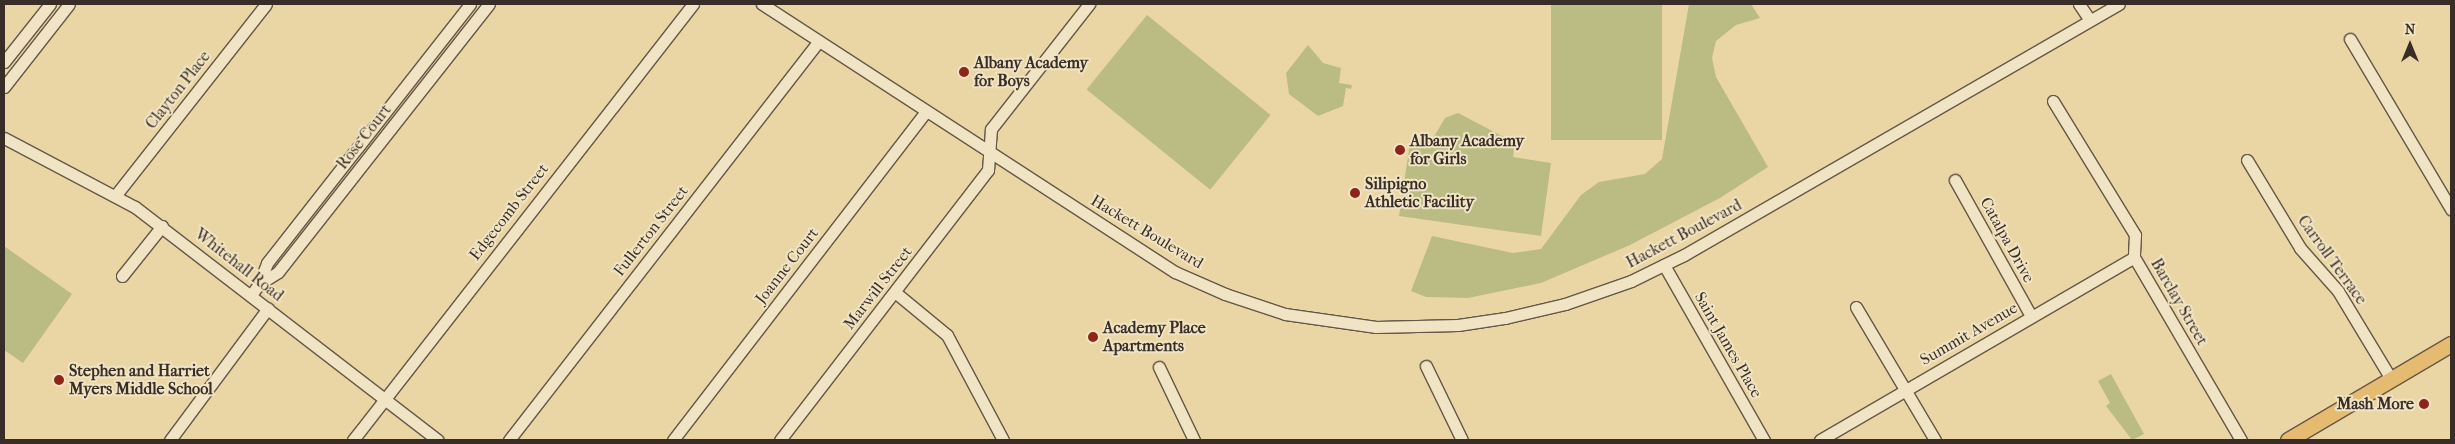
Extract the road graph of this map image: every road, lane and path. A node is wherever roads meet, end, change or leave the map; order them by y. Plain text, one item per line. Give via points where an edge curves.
1 (50, 4) edge
2 (69, 4) edge
3 (266, 4) edge
4 (470, 4) edge
5 (489, 4) edge
6 (693, 4) edge
7 (762, 4) edge
8 (1089, 4) edge
9 (2079, 4) edge
10 (2120, 4) edge
11 (38, 19) junction
12 (2089, 19) junction
13 (50, 28) junction
14 (2350, 39) dead end
15 (818, 42) junction
16 (4, 62) edge
17 (4, 87) edge
18 (2053, 101) dead end
19 (926, 111) junction
20 (4, 138) edge
21 (989, 151) junction
22 (2246, 160) dead end
23 (1955, 180) dead end
24 (115, 196) junction
25 (2451, 209) edge
26 (162, 226) junction
27 (2134, 257) junction
28 (1664, 265) junction
29 (122, 276) dead end
30 (259, 284) junction
31 (896, 293) junction
32 (251, 295) junction
33 (1856, 307) dead end
34 (268, 308) junction
35 (2032, 316) junction
36 (2451, 344) edge
37 (1426, 366) dead end
38 (1159, 367) dead end
39 (2390, 379) junction
40 (1905, 390) junction
41 (385, 399) junction
42 (170, 440) edge
43 (353, 440) edge
44 (438, 440) edge
45 (509, 440) edge
46 (673, 440) edge
47 (780, 440) edge
48 (1003, 440) edge
49 (1194, 440) edge
50 (1462, 440) edge
51 (1764, 440) edge
52 (1820, 440) edge
53 (1935, 440) edge
54 (2241, 440) edge
55 (2288, 440) edge

1 - 11 street
2 - 13 street
3 - 24 street, Clayton Place
4 - 30 street, Rose Court via 267,263
5 - 30 street, Rose Court via 278,272
6 - 41 street, Edgecomb Street
7 - 15 street, Hackett Boulevard
8 - 21 street, Marwill Street via 991,129
9 - 12 street
10 - 12 street, Hackett Boulevard
11 - 13 street
11 - 16 street
12 - 28 street, Hackett Boulevard
13 - 17 street
14 - 25 street
15 - 19 street, Hackett Boulevard
15 - 45 street, Fullerton Street
18 - 27 street, Barclay Street via 2135,235
19 - 21 street, Hackett Boulevard
19 - 46 street, Joanne Court
20 - 24 street, Whitehall Road
21 - 28 street, Hackett Boulevard via 1175,272 1246,302 1322,321 1376,327 1458,325 1504,318 1565,304 1631,281
21 - 31 street, Marwill Street via 988,170
22 - 39 street, Carroll Terrace via 2300,248 2338,291
23 - 35 street, Catalpa Drive
24 - 26 street, Whitehall Road
26 - 29 street
26 - 32 street, Whitehall Road
27 - 35 street, Summit Avenue
27 - 54 street, Barclay Street
28 - 51 street, Saint James Place
30 - 32 street, Rose Court
31 - 47 street, Marwill Street
31 - 48 street via 947,335
32 - 34 street, Whitehall Road
33 - 40 street
34 - 41 street, Whitehall Road
34 - 42 street
35 - 40 street, Summit Avenue
36 - 39 main road
37 - 50 street
38 - 49 street
39 - 55 main road
40 - 52 street, Summit Avenue
40 - 53 street
41 - 43 street, Edgecomb Street
41 - 44 street, Whitehall Road

